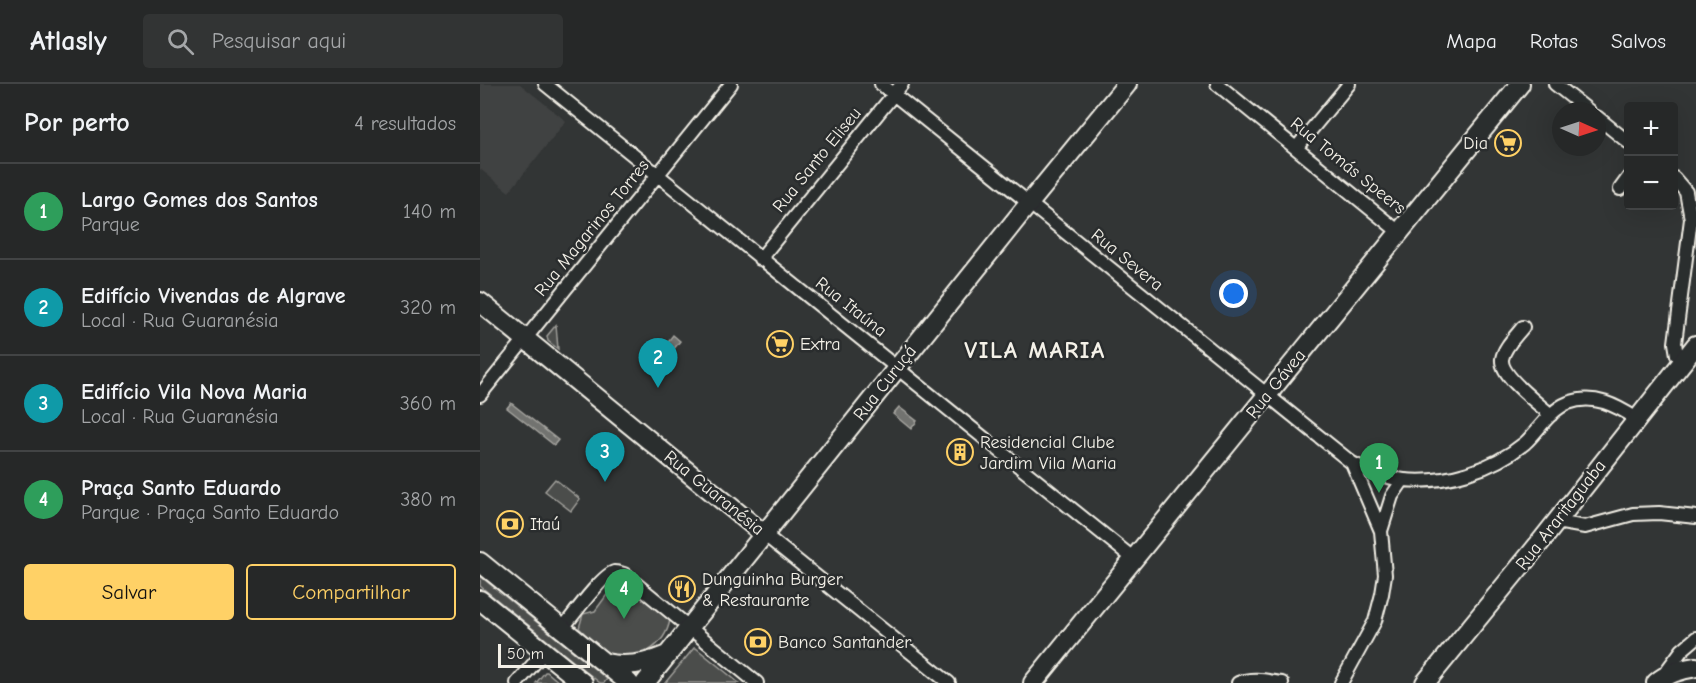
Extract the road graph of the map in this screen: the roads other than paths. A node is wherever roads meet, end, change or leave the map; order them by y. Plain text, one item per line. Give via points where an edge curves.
1 (545, 84) edge
2 (731, 84) edge
3 (881, 84) edge
4 (902, 84) edge
5 (1127, 84) edge
6 (1217, 84) edge
7 (1349, 84) edge
8 (1520, 84) edge
9 (1555, 84) edge
10 (894, 94) junction
11 (1578, 102) edge
12 (1606, 124) edge
13 (1624, 138) edge
14 (1297, 147) junction
15 (657, 175) junction
16 (1678, 183) edge
17 (1624, 184) edge
18 (1620, 189) dead end
19 (1028, 203) junction
20 (1400, 232) junction
21 (760, 259) junction
22 (480, 302) edge
23 (1522, 327) dead end
24 (526, 339) junction
25 (1696, 345) edge
26 (1683, 360) junction
27 (897, 367) junction
28 (480, 395) edge
29 (1267, 395) junction
30 (1551, 415) junction
31 (1637, 419) junction
32 (1352, 463) junction
33 (1403, 480) junction
34 (1696, 518) edge
35 (1556, 522) junction
36 (1381, 531) junction
37 (765, 535) junction
38 (1134, 559) junction
39 (480, 562) edge
40 (480, 600) edge
41 (690, 627) junction
42 (562, 629) junction
43 (1696, 638) edge
44 (544, 652) junction
45 (668, 654) junction
46 (604, 663) junction
47 (1696, 667) edge
48 (1658, 680) edge
49 (518, 683) edge
50 (583, 683) edge
51 (629, 683) edge
52 (645, 683) edge
53 (757, 683) edge
54 (949, 683) edge
55 (1033, 683) edge
56 (1238, 683) edge
57 (1282, 683) edge
58 (1341, 683) edge
59 (1425, 683) edge

1 - 15 street, Rua Itaúna
2 - 15 street, Rua Magarinos Torres
3 - 10 street, Rua Severa
4 - 10 street, Rua Santo Eliseu
5 - 19 street, Rua Curuçá
6 - 14 street, Rua Tomás Speers
7 - 14 street
8 - 20 street, Rua Gávea
9 - 11 street
10 - 19 street, Rua Severa
10 - 21 street, Rua Santo Eliseu
12 - 13 street
14 - 20 street, Rua Tomás Speers
15 - 21 street, Rua Itaúna
15 - 24 street, Rua Magarinos Torres
16 - 26 street via 1686,192 1691,219 1675,343 1677,355
17 - 18 street
19 - 27 street, Rua Curuçá
19 - 29 street, Rua Severa
20 - 29 street, Rua Gávea
21 - 27 street, Rua Itaúna
22 - 24 street, Rua Guaranésia
23 - 30 street via 1505,350 1503,368
24 - 28 street, Rua Magarinos Torres
24 - 37 street, Rua Guaranésia
25 - 26 street, Rua Araritaguaba
26 - 31 street, Rua Araritaguaba
27 - 37 street, Rua Curuçá
27 - 38 street, Rua Itaúna
29 - 32 street, Rua Severa
29 - 38 street, Rua Gávea
30 - 31 street via 1568,402 1594,399
30 - 33 street via 1514,451 1488,466 1434,480
31 - 35 street, Rua Araritaguaba
32 - 33 street
32 - 36 street
33 - 36 street via 1392,496
34 - 35 street via 1659,513 1633,514 1585,527
35 - 59 street, Rua Araritaguaba
36 - 58 street via 1384,575 1380,609
37 - 41 street, Rua Curuçá
37 - 54 street, Rua Guaranésia
38 - 55 street, Rua Gávea
39 - 42 street
40 - 44 street
41 - 42 street via 624,574 615,572 603,580
41 - 45 street, Rua Curuçá
41 - 53 street
42 - 46 street
43 - 48 street
44 - 49 street
44 - 50 street
45 - 46 street via 643,664
45 - 52 street, Rua Curuçá
46 - 51 street
47 - 48 street
56 - 57 street

